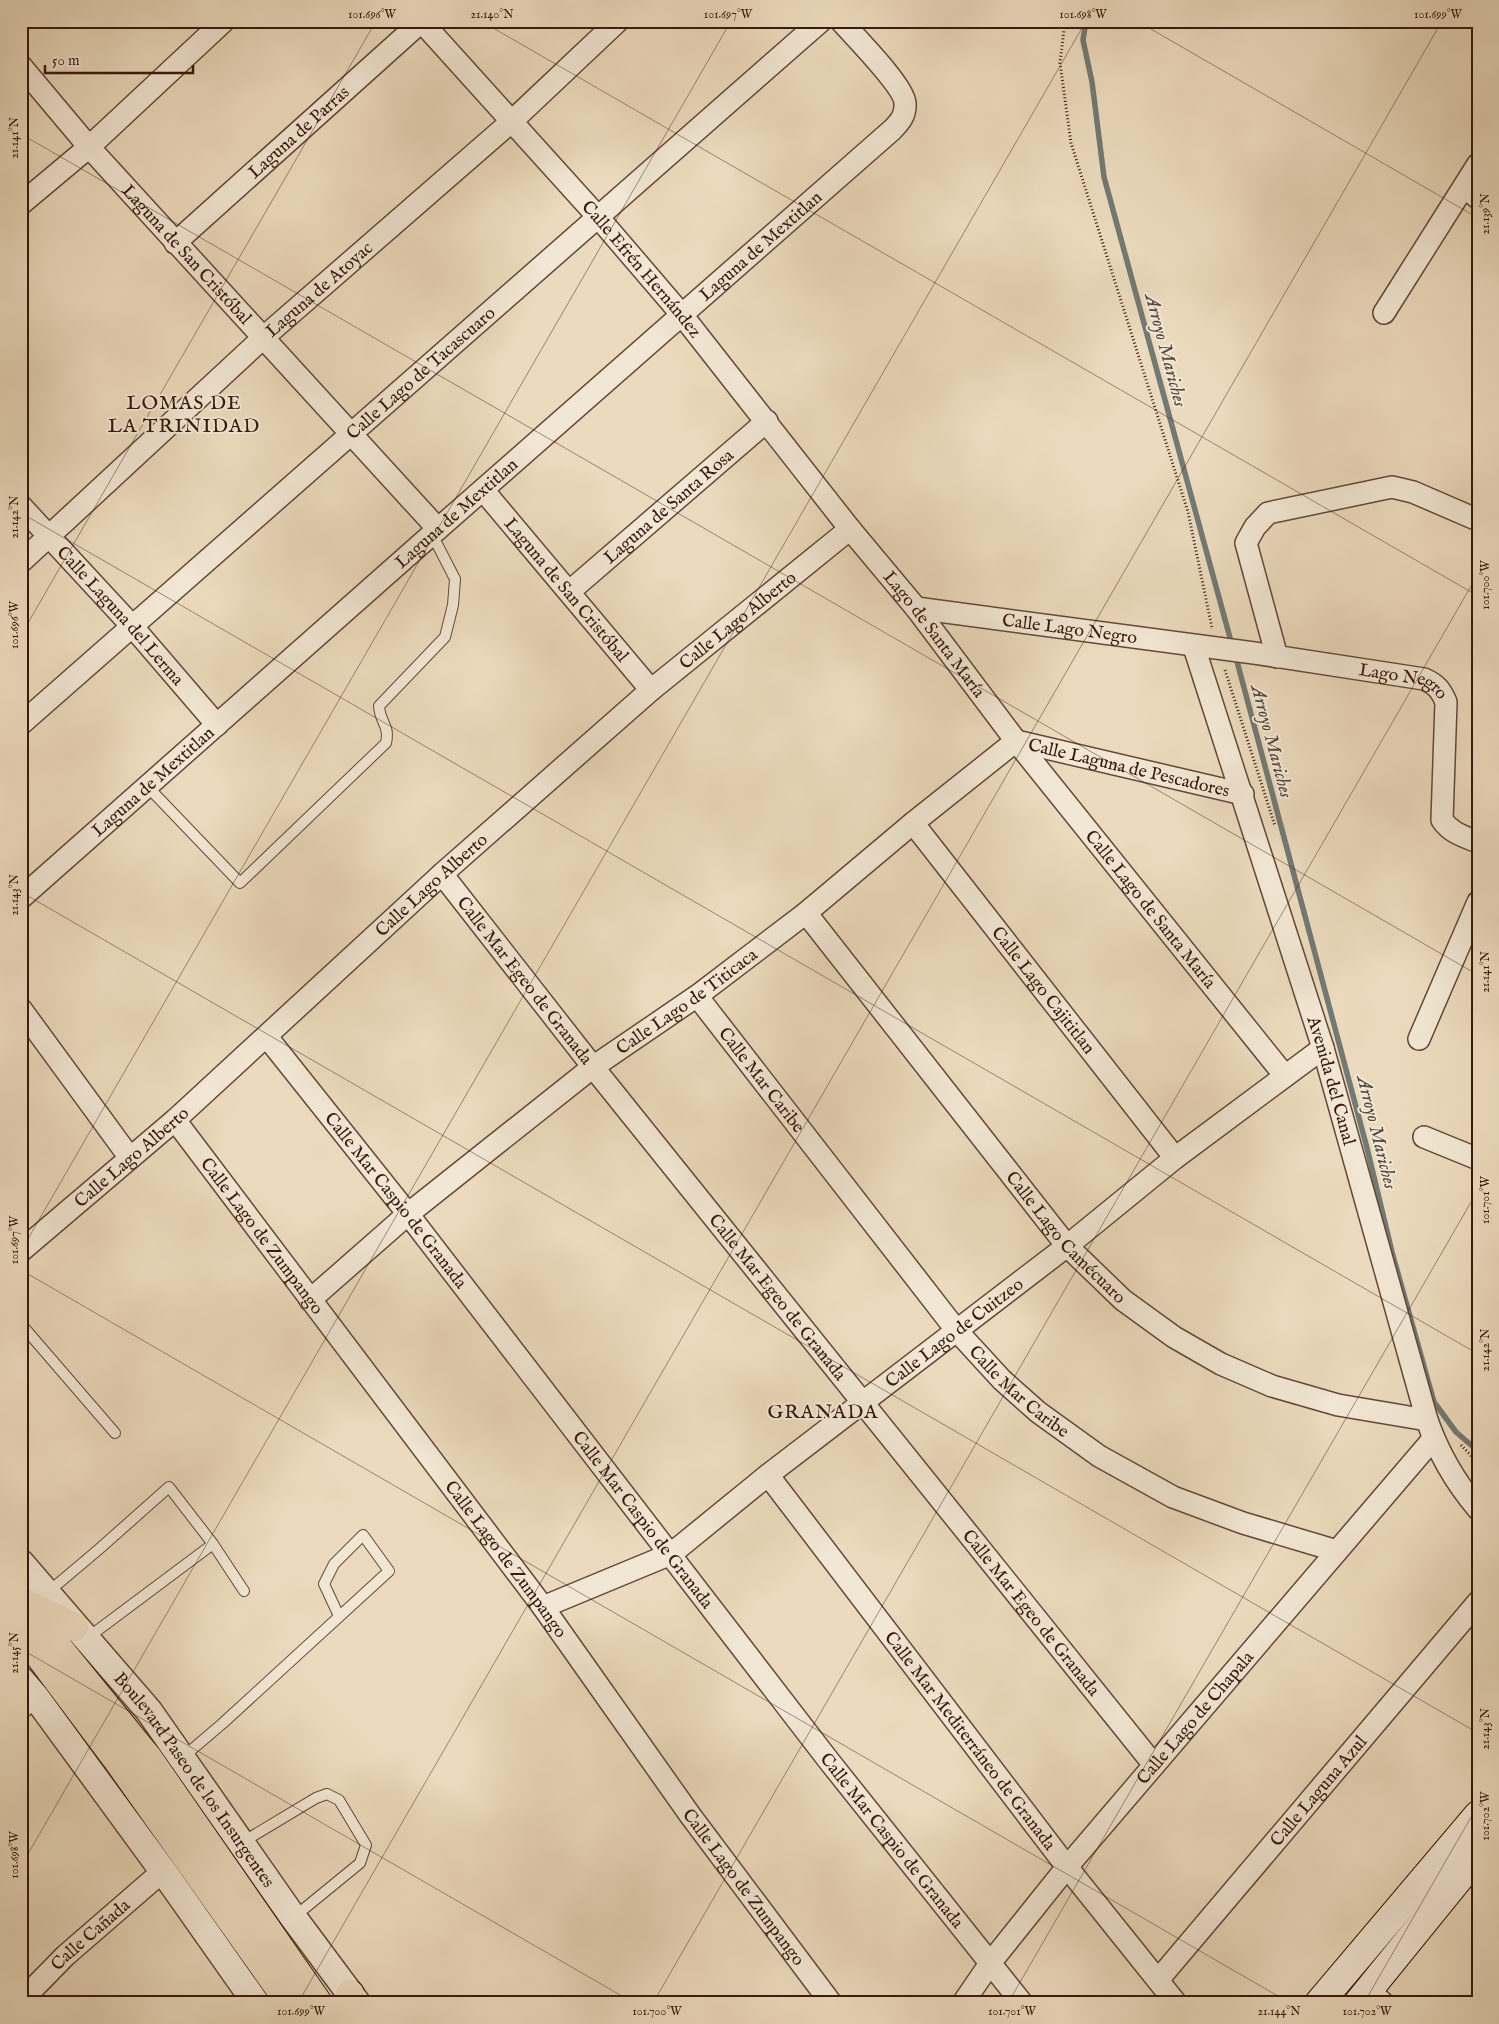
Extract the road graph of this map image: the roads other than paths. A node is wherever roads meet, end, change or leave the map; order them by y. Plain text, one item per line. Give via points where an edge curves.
1 (224, 21) edge
2 (422, 21) edge
3 (618, 21) edge
4 (821, 21) edge
5 (841, 21) edge
6 (21, 66) edge
7 (511, 122) junction
8 (89, 147) junction
9 (1478, 164) edge
10 (1471, 192) edge
11 (21, 204) edge
12 (598, 217) junction
13 (175, 242) junction
14 (1384, 313) dead end
15 (682, 315) junction
16 (264, 337) junction
17 (767, 421) junction
18 (351, 433) junction
19 (483, 490) junction
20 (21, 506) edge
21 (1478, 520) edge
22 (850, 529) junction
23 (434, 532) junction
24 (49, 536) junction
25 (21, 562) edge
26 (570, 591) junction
27 (916, 608) junction
28 (132, 626) junction
29 (1194, 647) junction
30 (1223, 650) joint
31 (1277, 657) junction
32 (651, 690) junction
33 (21, 724) edge
34 (216, 725) junction
35 (1016, 741) junction
36 (147, 786) junction
37 (1242, 794) junction
38 (913, 823) junction
39 (1478, 842) edge
40 (442, 874) junction
41 (21, 898) edge
42 (1478, 902) edge
43 (806, 913) junction
44 (697, 996) junction
45 (21, 1009) edge
46 (267, 1037) junction
47 (1419, 1039) dead end
48 (1323, 1048) junction
49 (593, 1067) junction
50 (1285, 1076) junction
51 (176, 1120) junction
52 (1424, 1138) dead end
53 (130, 1158) junction
54 (1175, 1158) junction
55 (1478, 1159) edge
56 (408, 1214) junction
57 (1067, 1246) junction
58 (21, 1251) edge
59 (310, 1300) junction
60 (21, 1324) edge
61 (957, 1331) junction
62 (863, 1402) junction
63 (1430, 1429) junction
64 (115, 1433) dead end
65 (768, 1475) junction
66 (1478, 1509) edge
67 (213, 1544) junction
68 (1337, 1551) junction
69 (671, 1554) junction
70 (21, 1564) edge
71 (244, 1591) dead end
72 (30, 1599) edge
73 (1478, 1602) edge
74 (543, 1607) junction
75 (339, 1616) junction
76 (80, 1633) junction
77 (27, 1647) edge
78 (26, 1695) edge
79 (181, 1758) junction
80 (1154, 1766) junction
81 (1478, 1815) edge
82 (240, 1844) junction
83 (1478, 1855) edge
84 (1067, 1867) junction
85 (163, 1871) junction
86 (293, 1917) junction
87 (991, 1962) junction
88 (1158, 1980) junction
89 (1370, 1999) edge
90 (353, 2000) edge
91 (21, 2001) edge
92 (256, 2003) edge
93 (290, 2003) edge
94 (318, 2003) edge
95 (831, 2003) edge
96 (963, 2003) edge
97 (1022, 2003) edge
98 (1176, 2003) edge
99 (1319, 2003) edge

1 - 8 street
2 - 7 street, Calle Efrén Hernández
2 - 13 street, Laguna de Parras
3 - 7 street, Laguna de Atoyac
4 - 12 street, Calle Lago de Tacascuaro
5 - 15 street, Laguna de Mextitlan via 897,85 905,101 903,118
6 - 8 street, Laguna de San Cristóbal
7 - 12 street, Calle Efrén Hernández
7 - 16 street, Laguna de Atoyac
8 - 11 street
8 - 13 street, Laguna de San Cristóbal
9 - 10 street
10 - 14 street
12 - 15 street, Calle Efrén Hernández
12 - 18 street, Calle Lago de Tacascuaro
13 - 16 street, Laguna de San Cristóbal
15 - 17 street, Calle Efrén Hernández
15 - 19 street, Laguna de Mextitlan
16 - 18 street, Laguna de San Cristóbal
16 - 24 street, Laguna de Atoyac
17 - 22 street, Calle Efrén Hernández
17 - 26 street, Laguna de Santa Rosa
18 - 23 street, Laguna de San Cristóbal
18 - 28 street, Calle Lago de Tacascuaro
19 - 23 street, Laguna de Mextitlan
19 - 26 street, Laguna de San Cristóbal
20 - 24 street, Calle Laguna del Lerma
21 - 31 street via 1413,492 1392,487 1268,514 1246,543
22 - 27 street, Lago de Santa María
22 - 32 street, Calle Lago Alberto
23 - 34 street, Laguna de Mextitlan
23 - 36 lane via 455,579 445,637 379,706 389,732 386,743 240,883
24 - 25 street, Laguna de Atoyac
24 - 28 street, Calle Laguna del Lerma
26 - 32 street, Laguna de San Cristóbal
27 - 29 street, Calle Lago Negro
27 - 35 street, Lago de Santa María
28 - 33 street, Calle Lago de Tacascuaro
28 - 34 street, Calle Laguna del Lerma
29 - 30 street, Calle Lago Negro
29 - 37 street, Avenida del Canal
30 - 31 street, Lago Negro
31 - 39 street, Lago Negro via 1414,676 1434,683 1446,702 1442,820 1456,834
32 - 40 street, Calle Lago Alberto
34 - 36 street, Laguna de Mextitlan
35 - 37 street, Calle Laguna de Pescadores
35 - 38 street, Calle Lago de Titicaca
35 - 50 street, Calle Lago de Santa María
36 - 41 street, Laguna de Mextitlan
37 - 48 street, Avenida del Canal
38 - 43 street, Calle Lago de Titicaca
38 - 54 street, Calle Lago Cajititlan
40 - 46 street, Calle Lago Alberto
40 - 49 street, Calle Mar Egeo de Granada
42 - 47 street
43 - 44 street, Calle Lago de Titicaca
43 - 57 street, Calle Lago Camécuaro
44 - 49 street, Calle Lago de Titicaca
44 - 61 street, Calle Mar Caribe
45 - 53 street
46 - 51 street, Calle Lago Alberto
46 - 56 street, Calle Mar Caspio de Granada
48 - 50 street, Calle Lago de Cuitzeo
48 - 63 street, Avenida del Canal
49 - 56 street, Calle Lago de Titicaca
49 - 62 street, Calle Mar Egeo de Granada
50 - 54 street, Calle Lago de Cuitzeo
51 - 53 street, Calle Lago Alberto
51 - 59 street, Calle Lago de Zumpango
52 - 55 street
53 - 58 street, Calle Lago Alberto
54 - 57 street, Calle Lago de Cuitzeo
56 - 59 street, Calle Lago de Titicaca
56 - 69 street, Calle Mar Caspio de Granada
57 - 61 street, Calle Lago de Cuitzeo
57 - 63 street, Calle Lago Camécuaro via 1123,1300 1174,1337 1221,1364 1272,1386
59 - 74 street, Calle Lago de Zumpango
60 - 64 lane
61 - 62 street, Calle Lago de Cuitzeo
61 - 68 street, Calle Mar Caribe via 1002,1380 1038,1412 1099,1456 1173,1497 1243,1523
62 - 65 street, Calle Lago de Cuitzeo
62 - 80 street, Calle Mar Egeo de Granada
63 - 66 street, Avenida del Canal via 1462,1489
63 - 68 street, Calle Lago de Chapala
65 - 69 street, Calle Lago de Cuitzeo
65 - 84 street, Calle Mar Mediterráneo de Granada
67 - 71 lane
67 - 72 lane via 169,1487 98,1550
67 - 76 lane
68 - 80 street, Calle Lago de Chapala
69 - 74 street, Calle Lago de Cuitzeo
69 - 87 street, Calle Mar Caspio de Granada via 829,1761
70 - 72 street, Boulevard Paseo de los Insurgentes
72 - 76 main road
72 - 94 main road, Boulevard Paseo de los Insurgentes via 148,1758
73 - 88 street, Calle Laguna Azul
74 - 95 street, Calle Lago de Zumpango via 690,1815
75 - 75 lane via 324,1584 334,1564 363,1535 389,1571
75 - 79 lane
76 - 79 street, Boulevard Paseo de los Insurgentes via 149,1711
77 - 93 main road via 116,1758
78 - 85 street
79 - 82 street, Boulevard Paseo de los Insurgentes
80 - 84 street, Calle Lago de Chapala
81 - 99 main road
82 - 86 street, Boulevard Paseo de los Insurgentes
82 - 86 lane via 316,1798 327,1794 339,1800 366,1845 365,1853 360,1863
83 - 89 main road
84 - 87 street, Calle Lago de Chapala
84 - 88 street, Calle Mar Mediterráneo de Granada
85 - 91 street, Calle Cañada via 65,1956
85 - 92 street
86 - 90 street, Boulevard Paseo de los Insurgentes
87 - 96 street, Calle Lago de Chapala
87 - 97 street, Calle Mar Caspio de Granada
88 - 98 street, Calle Mar Mediterráneo de Granada

